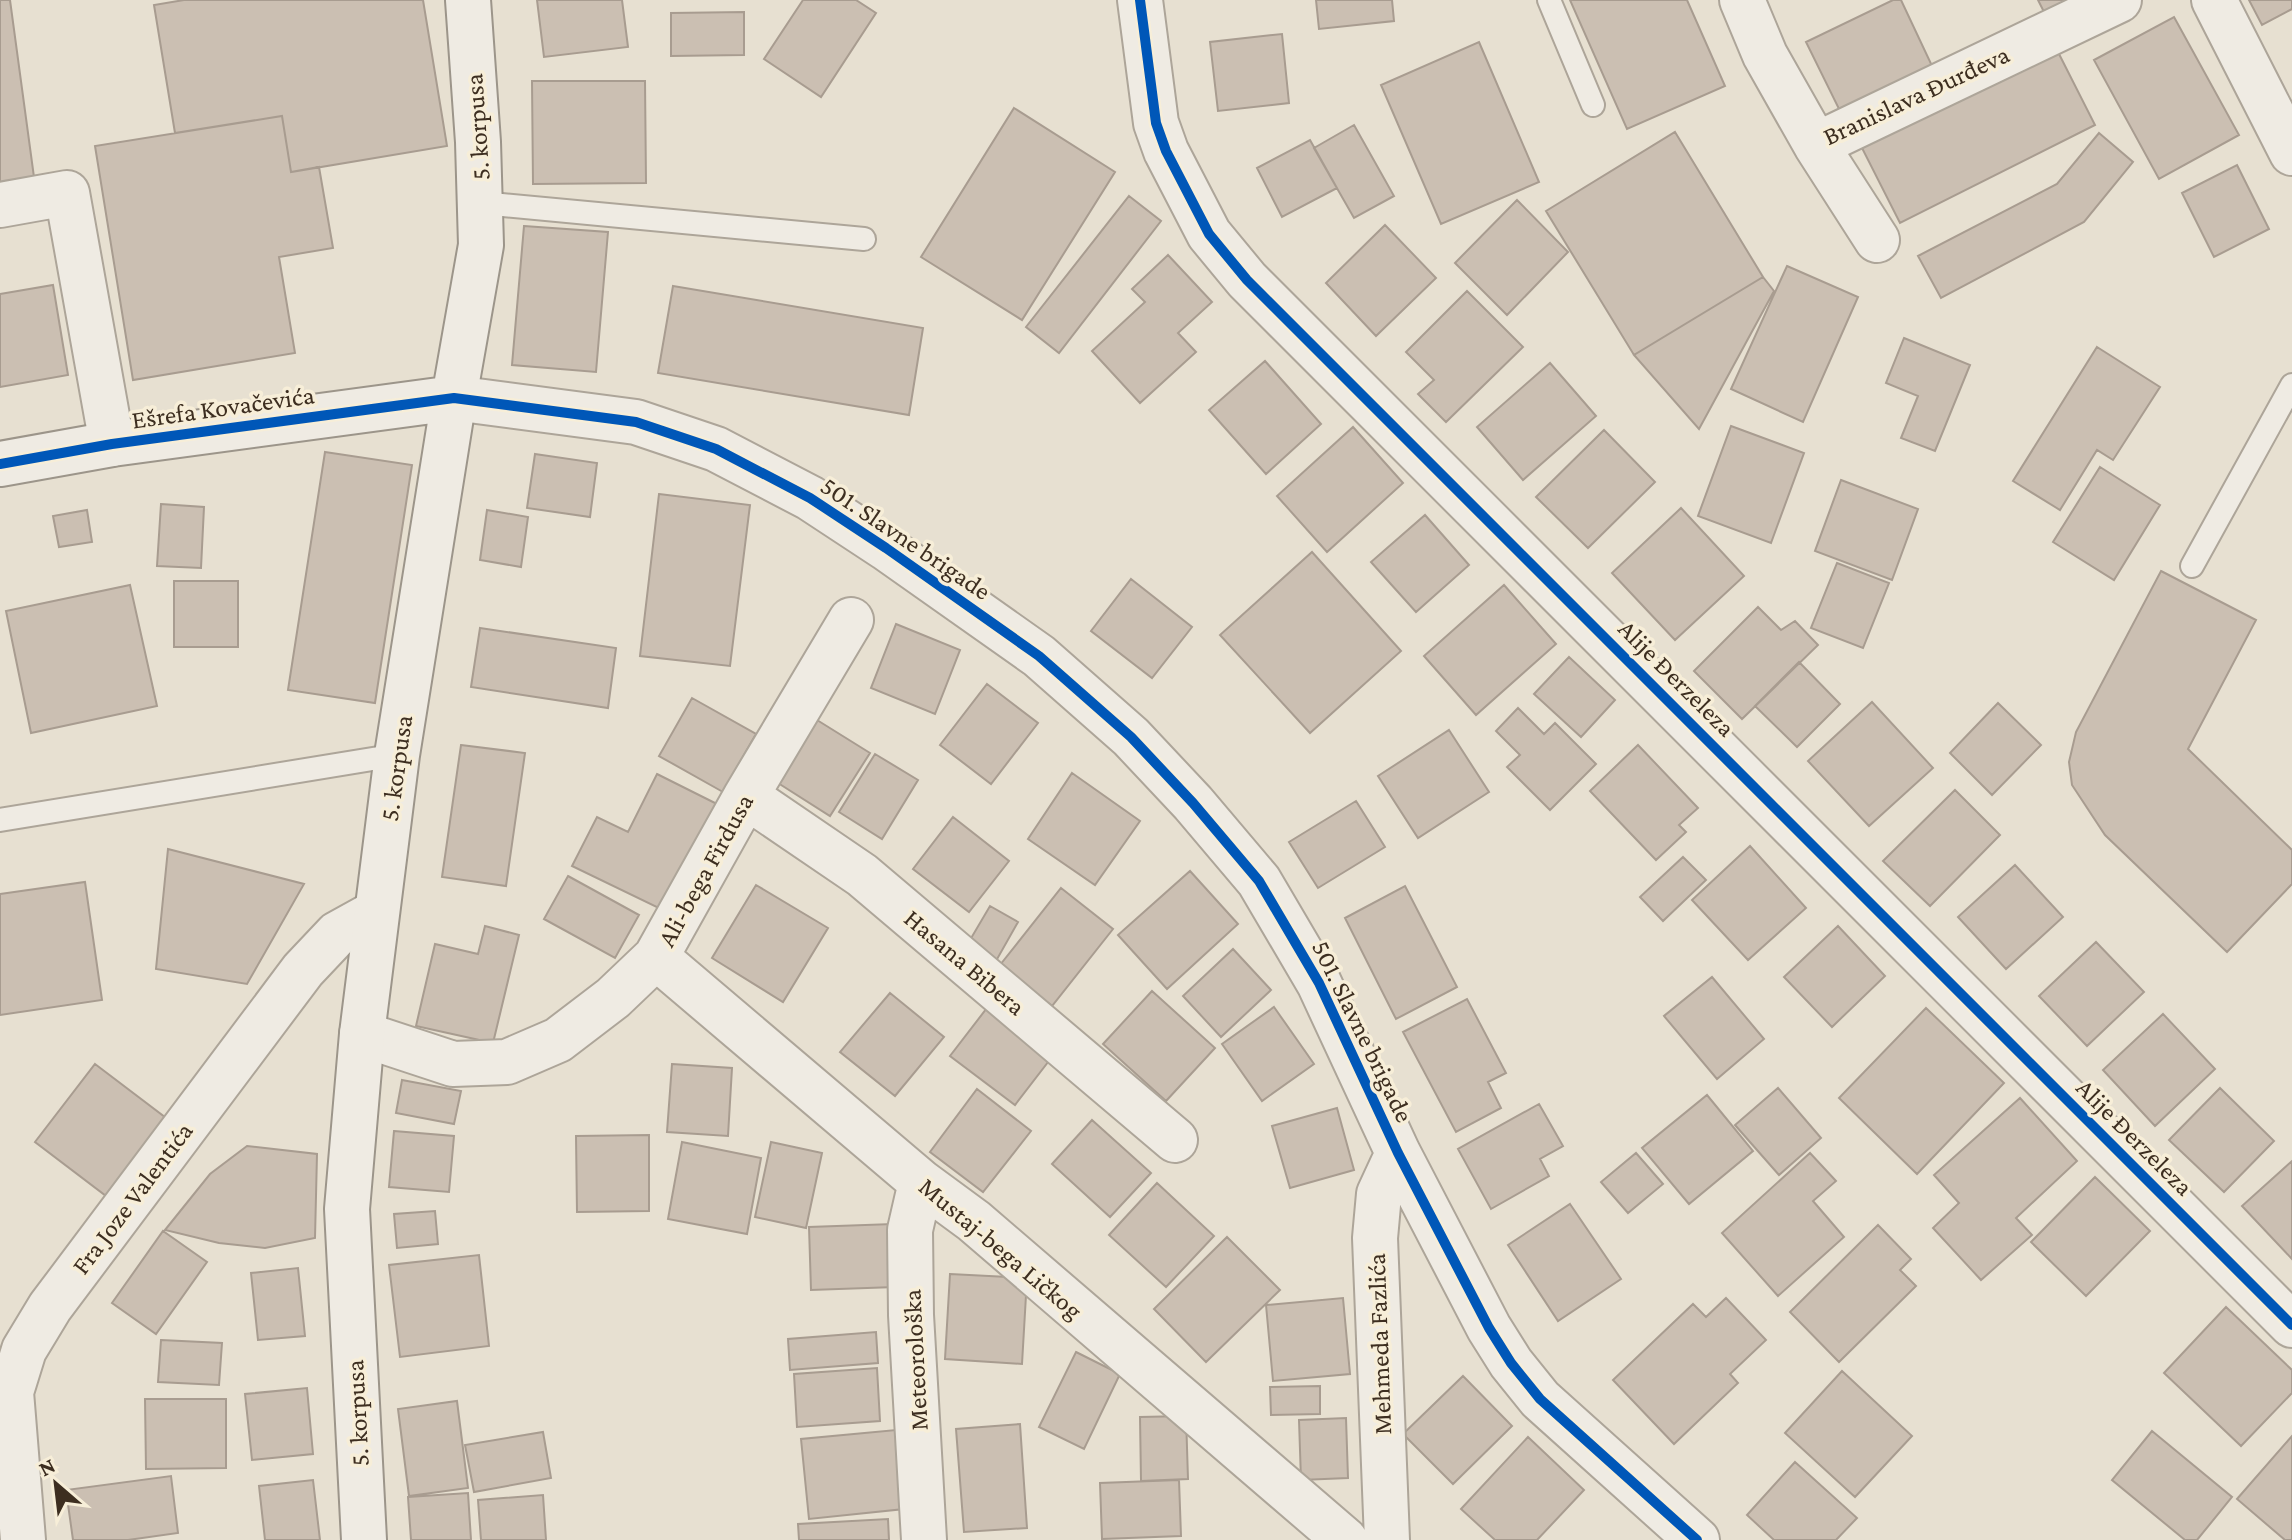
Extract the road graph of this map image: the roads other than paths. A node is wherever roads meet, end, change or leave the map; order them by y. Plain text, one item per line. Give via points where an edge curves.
1 (468, 0) edge
2 (1140, 0) edge
3 (1549, 0) edge
4 (1742, 0) edge
5 (2119, 0) edge
6 (2214, 0) edge
7 (1593, 105) dead end
8 (1816, 145) junction
9 (2292, 153) edge
10 (481, 203) junction
11 (0, 205) edge
12 (864, 239) dead end
13 (1877, 240) dead end
14 (2292, 385) edge
15 (454, 398) junction
16 (112, 444) junction
17 (0, 464) edge
18 (2192, 566) dead end
19 (851, 620) dead end
20 (397, 755) junction
21 (746, 796) junction
22 (0, 820) edge
23 (375, 913) junction
24 (656, 957) junction
25 (362, 1034) junction
26 (1175, 1140) dead end
27 (1398, 1153) junction
28 (921, 1182) junction
29 (2292, 1325) edge
30 (23, 1540) edge
31 (364, 1540) edge
32 (924, 1540) edge
33 (1345, 1540) edge
34 (1387, 1540) edge
35 (1697, 1540) edge

1 - 10 street, 5. korpusa
2 - 29 street, Alije Đerzeleza via 1156,123 1166,151 1209,234 1247,280
3 - 7 lane
4 - 8 street, Branislava Đurđeva via 1765,55
5 - 8 street, Branislava Đurđeva
6 - 9 street
8 - 13 street
10 - 12 lane
10 - 15 street, 5. korpusa via 481,245
11 - 16 street via 67,193
14 - 18 lane
15 - 16 street, Ešrefa Kovačevića
15 - 20 street, 5. korpusa
15 - 27 street, 501. Slavne brigade via 636,422 716,449 810,498 1039,656 1131,737 1259,881 1319,983
16 - 17 street, Ešrefa Kovačevića
19 - 21 street, Ali-bega Firdusa
20 - 22 lane
20 - 23 street, 5. korpusa
21 - 24 street, Ali-bega Firdusa
21 - 26 street, Hasana Bibera via 862,875
23 - 25 street, 5. korpusa
23 - 30 street, Fra Joze Valentića via 337,934 303,970 50,1307 24,1350 11,1392
24 - 25 street, Ali-bega Firdusa via 558,1040 507,1062 453,1064
24 - 28 street, Mustaj-bega Ličkog
25 - 31 street, 5. korpusa via 347,1209
27 - 34 street, Mehmeda Fazlića via 1379,1194 1375,1238
27 - 35 street, 501. Slavne brigade via 1511,1363 1540,1399
28 - 32 street, Meteorološka via 910,1230
28 - 33 street, Mustaj-bega Ličkog via 974,1221

